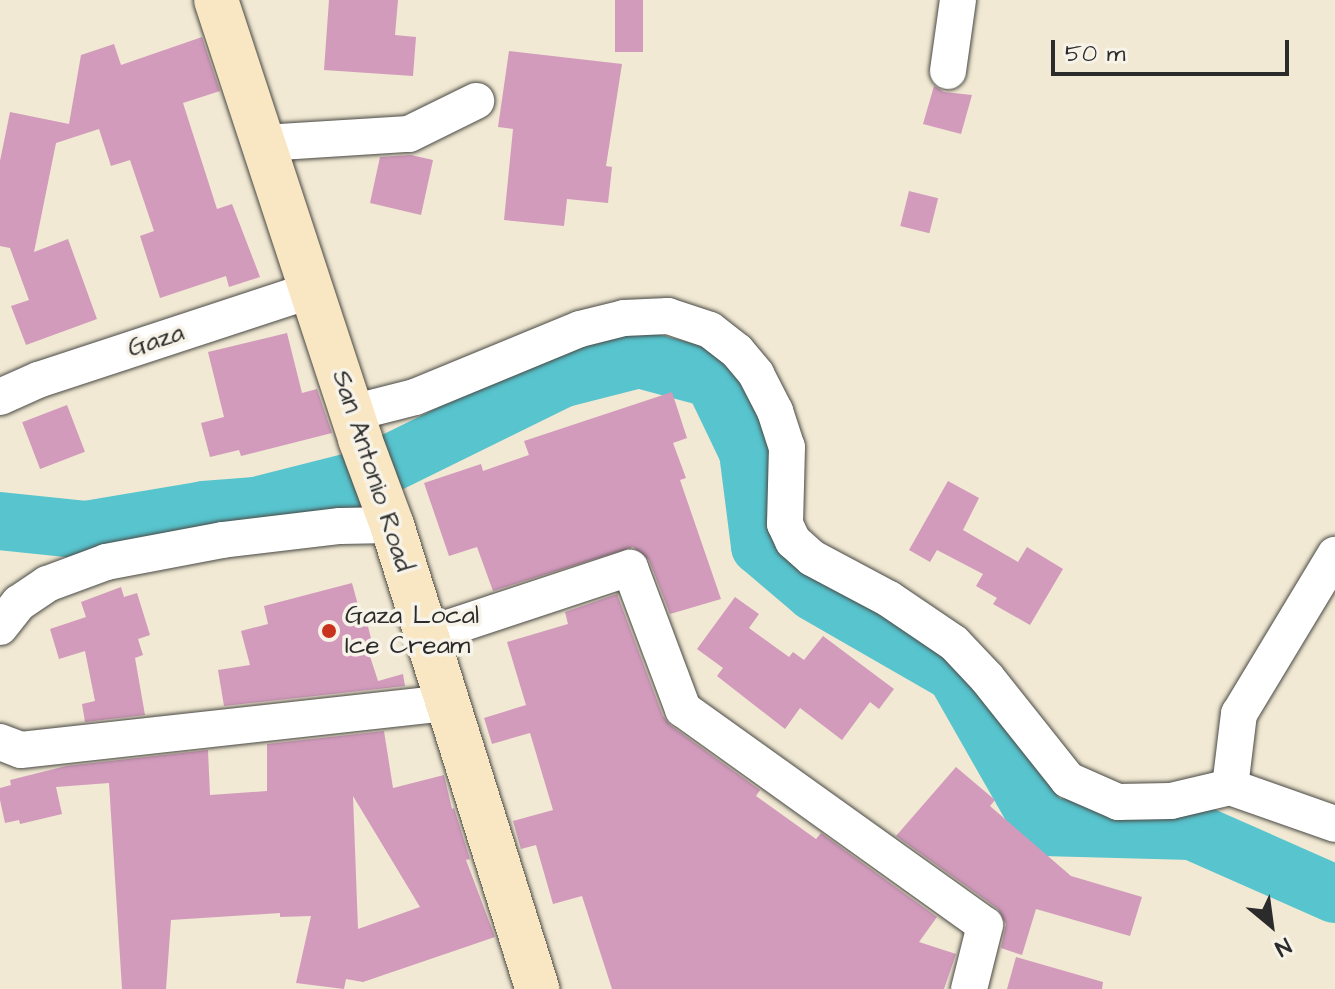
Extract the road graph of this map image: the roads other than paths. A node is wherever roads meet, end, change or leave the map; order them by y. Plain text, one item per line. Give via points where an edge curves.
1 (216, 0) edge
2 (958, 0) edge
3 (948, 71) dead end
4 (476, 101) dead end
5 (264, 143) junction
6 (314, 289) junction
7 (0, 397) edge
8 (356, 426) junction
9 (389, 517) junction
10 (1335, 555) edge
11 (0, 627) edge
12 (424, 636) junction
13 (445, 703) junction
14 (0, 742) edge
15 (1230, 787) junction
16 (1335, 824) edge
17 (537, 989) edge
18 (969, 989) edge

1 - 5 street, San Antonio Road
2 - 3 street
4 - 5 street via 409,134
5 - 6 street, San Antonio Road
6 - 7 street, Gaza
6 - 8 street, San Antonio Road
8 - 9 street, San Antonio Road
8 - 15 street via 580,329 624,318 668,316 710,330 756,374 775,411 787,447 785,524 793,541 812,558 889,599 954,643 1068,780 1118,802 1171,801
9 - 11 street via 106,562 47,584 19,603
9 - 12 street, San Antonio Road
10 - 15 street via 1239,714
12 - 13 street, San Antonio Road
12 - 18 street via 630,568 683,709 985,925
13 - 14 street via 21,750
13 - 17 street, San Antonio Road
15 - 16 street

